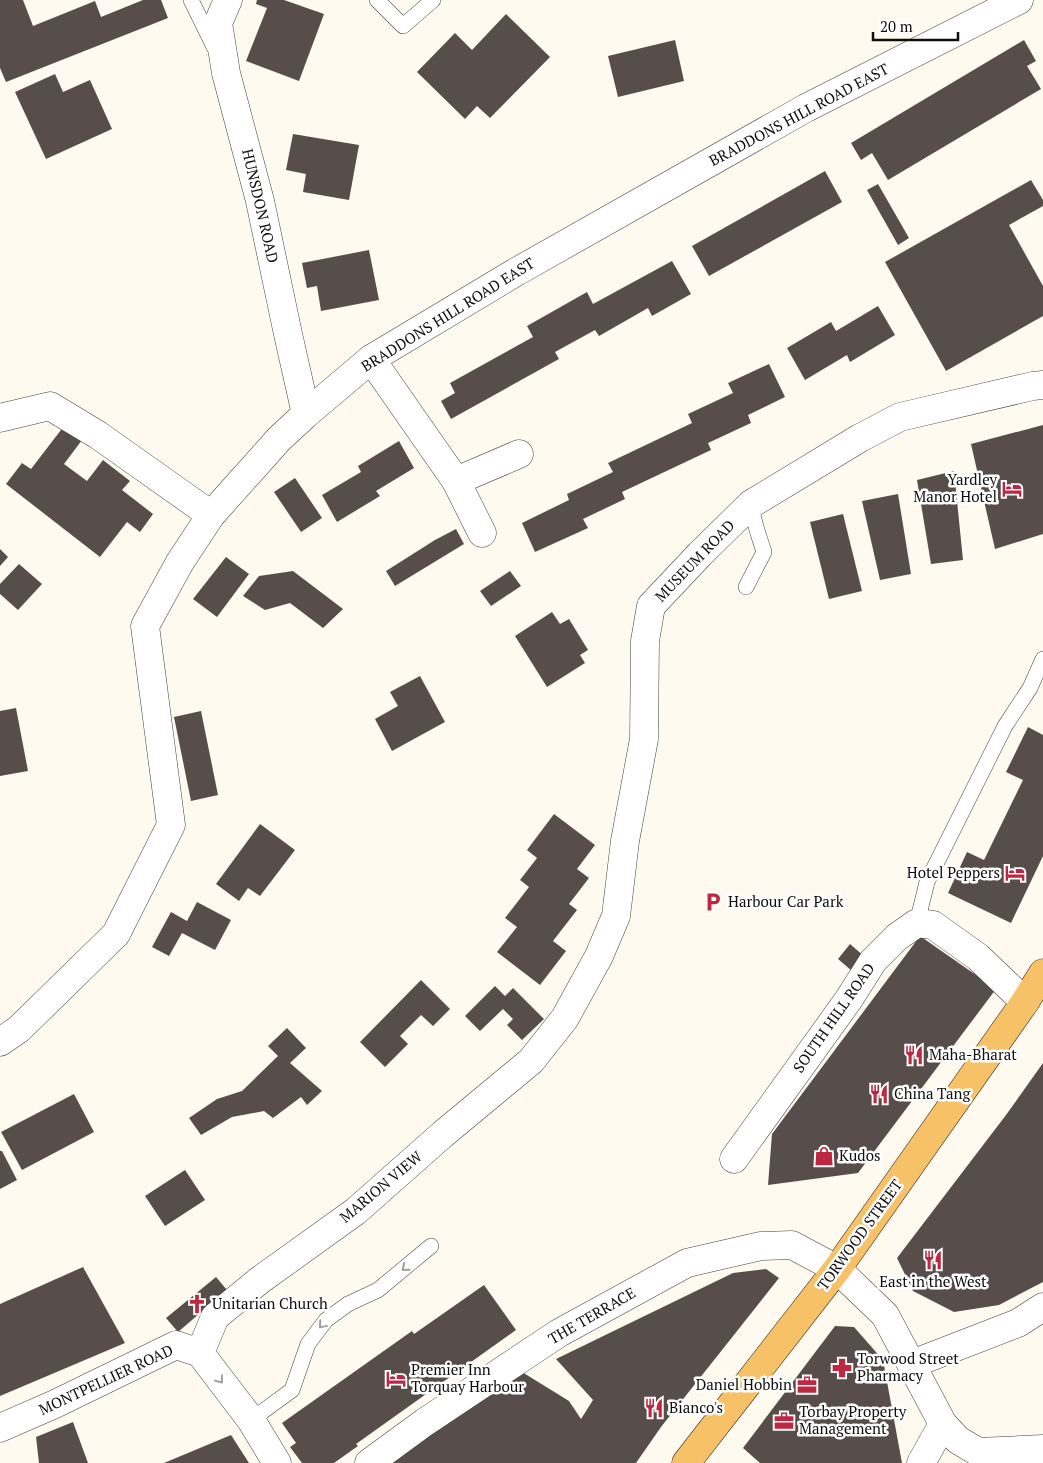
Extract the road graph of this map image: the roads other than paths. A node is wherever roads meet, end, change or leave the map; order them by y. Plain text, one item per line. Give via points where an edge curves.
1 (191, 0) edge
2 (228, 0) edge
3 (377, 0) edge
4 (433, 0) edge
5 (1019, 0) edge
6 (226, 73) junction
7 (371, 359) junction
8 (1043, 384) edge
9 (306, 414) junction
10 (0, 418) edge
11 (519, 454) dead end
12 (456, 481) junction
13 (751, 504) junction
14 (211, 515) junction
15 (482, 533) dead end
16 (746, 587) dead end
17 (1043, 659) edge
18 (917, 923) junction
19 (1043, 973) edge
20 (1025, 1002) junction
21 (565, 1018) joint
22 (0, 1042) edge
23 (734, 1159) dead end
24 (432, 1246) dead end
25 (837, 1269) junction
26 (1043, 1306) edge
27 (200, 1353) junction
28 (912, 1364) junction
29 (246, 1413) junction
30 (943, 1424) junction
31 (0, 1428) edge
32 (1043, 1449) edge
33 (277, 1463) edge
34 (369, 1463) edge
35 (686, 1463) edge
36 (921, 1463) edge

1 - 6 lane
2 - 6 street, HUNSDON ROAD via 218,23
3 - 4 lane via 403,26
5 - 7 street, BRADDONS HILL ROAD EAST via 806,108 516,272
6 - 9 street, HUNSDON ROAD via 260,201
7 - 9 street, BRADDONS HILL ROAD EAST
7 - 12 street
8 - 13 street, MUSEUM ROAD via 900,417
9 - 14 street, BRADDONS HILL ROAD EAST via 279,439
10 - 14 street via 50,406 98,435
11 - 12 street
12 - 15 street
13 - 16 lane via 753,521 764,552
13 - 21 street, MUSEUM ROAD via 651,606 645,641 644,739 625,841 616,916 599,956
14 - 22 street, BRADDONS HILL ROAD EAST via 180,562 145,626 171,825 116,934 19,1029
17 - 18 lane via 1030,688 1005,726 927,882
18 - 20 street via 933,925 978,957
18 - 23 street, SOUTH HILL ROAD via 873,961
19 - 20 main road, TORWOOD STREET
20 - 25 main road, TORWOOD STREET
21 - 27 street, MARION VIEW via 531,1061 356,1210 215,1317
24 -> 29 lane via 378,1290 348,1304 326,1320 308,1344 292,1390
25 - 28 street, THE TERRACE via 885,1315
25 - 34 street, THE TERRACE via 792,1244 761,1246 687,1263 560,1333
25 - 35 main road, TORWOOD STREET
26 - 28 street via 1018,1323
27 -> 29 street
27 - 31 street, MONTPELLIER ROAD via 176,1345
28 - 30 street, THE TERRACE
29 - 33 street
30 - 32 street, THE TERRACE via 958,1440 978,1452
30 - 36 street

